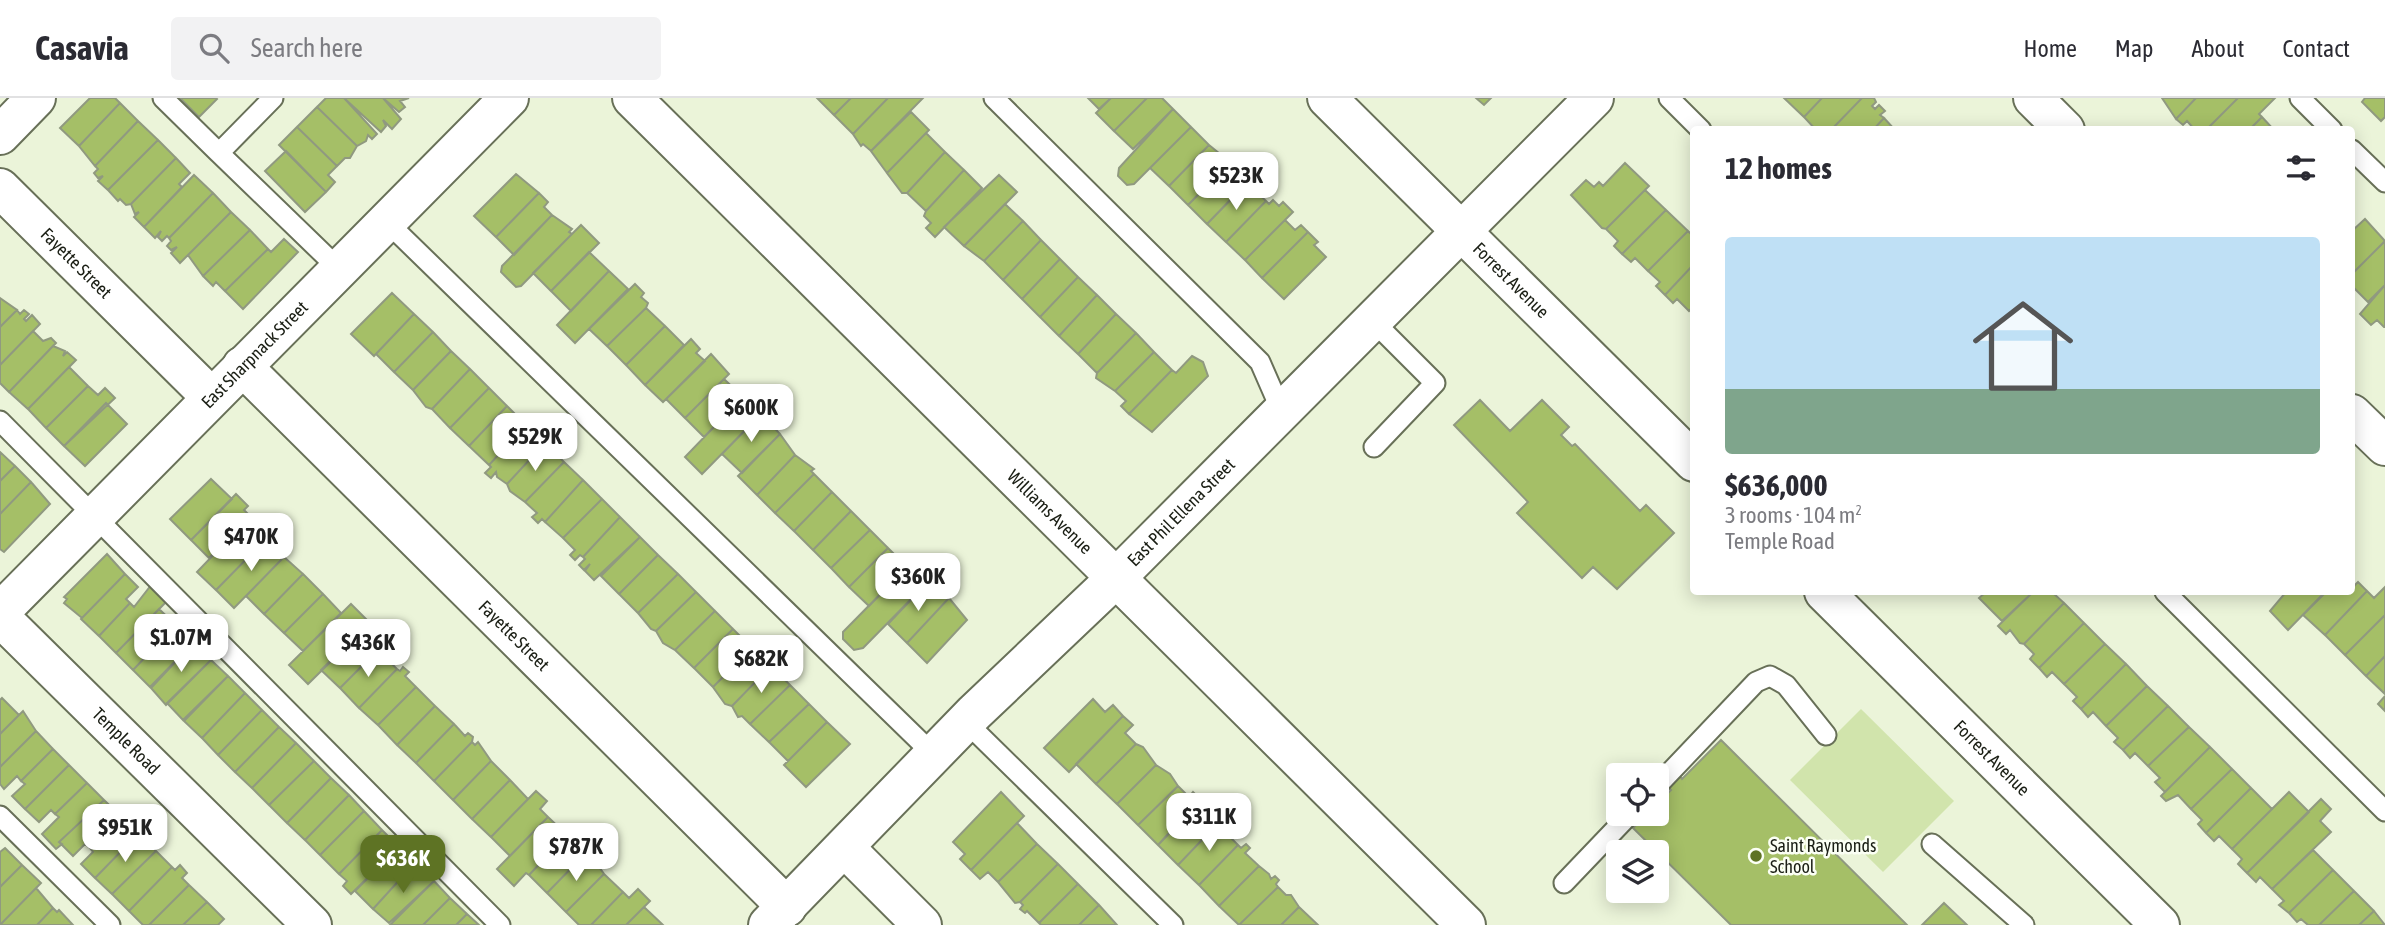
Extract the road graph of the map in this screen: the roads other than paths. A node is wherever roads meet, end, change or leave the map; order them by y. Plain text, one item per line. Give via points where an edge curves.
1 (36, 98) edge
2 (163, 98) edge
3 (273, 98) edge
4 (509, 98) edge
5 (632, 98) edge
6 (994, 98) edge
7 (1327, 98) edge
8 (1594, 98) edge
9 (1670, 98) edge
10 (2033, 98) edge
11 (2300, 98) edge
12 (1697, 126) edge
13 (2061, 126) edge
14 (2328, 126) edge
15 (0, 135) edge
16 (219, 153) junction
17 (2355, 153) edge
18 (2385, 182) edge
19 (0, 188) edge
20 (387, 222) junction
21 (1461, 231) junction
22 (339, 269) junction
23 (1373, 321) junction
24 (242, 366) junction
25 (211, 397) junction
26 (1281, 410) junction
27 (2355, 417) edge
28 (0, 421) edge
29 (2385, 446) edge
30 (1374, 447) dead end
31 (1690, 458) edge
32 (96, 515) junction
33 (1116, 578) junction
34 (1827, 595) edge
35 (2168, 595) edge
36 (0, 614) edge
37 (966, 722) junction
38 (1826, 734) dead end
39 (934, 755) junction
40 (1669, 773) edge
41 (2385, 811) edge
42 (0, 816) edge
43 (1619, 826) edge
44 (1932, 844) dead end
45 (846, 849) junction
46 (1564, 883) dead end
47 (778, 916) edge
48 (110, 925) edge
49 (312, 925) edge
50 (500, 925) edge
51 (922, 925) edge
52 (1173, 925) edge
53 (1466, 925) edge
54 (2024, 925) edge
55 (2160, 925) edge

1 - 15 street
2 - 16 lane
3 - 16 lane
4 - 20 street, East Sharpnack Street
5 - 33 street, Williams Avenue
6 - 26 lane via 1260,362
7 - 21 street, Forrest Avenue
8 - 21 street, East Phil Ellena Street
9 - 12 lane
10 - 13 street
11 - 14 lane
16 - 22 lane
17 - 18 lane
19 - 25 street, Fayette Street
20 - 22 street, East Sharpnack Street
20 - 39 lane
21 - 23 street, East Phil Ellena Street
21 - 31 street, Forrest Avenue
22 - 24 street, East Sharpnack Street
23 - 26 street, East Phil Ellena Street
23 - 30 lane via 1435,383
24 - 25 street, East Sharpnack Street
24 - 47 street, Fayette Street
25 - 32 street, East Sharpnack Street
26 - 33 street, East Phil Ellena Street
27 - 29 street
28 - 32 lane
32 - 36 street, East Sharpnack Street
32 - 50 lane
33 - 37 street, East Phil Ellena Street
33 - 53 street, Williams Avenue
34 - 55 street, Forrest Avenue
35 - 41 lane
36 - 49 street, Temple Road
37 - 39 street, East Phil Ellena Street
37 - 52 lane
38 - 40 lane via 1786,685 1770,676 1756,682
39 - 45 street, East Phil Ellena Street
42 - 48 lane
43 - 46 lane
44 - 54 lane
45 - 47 street, East Phil Ellena Street
45 - 51 street

